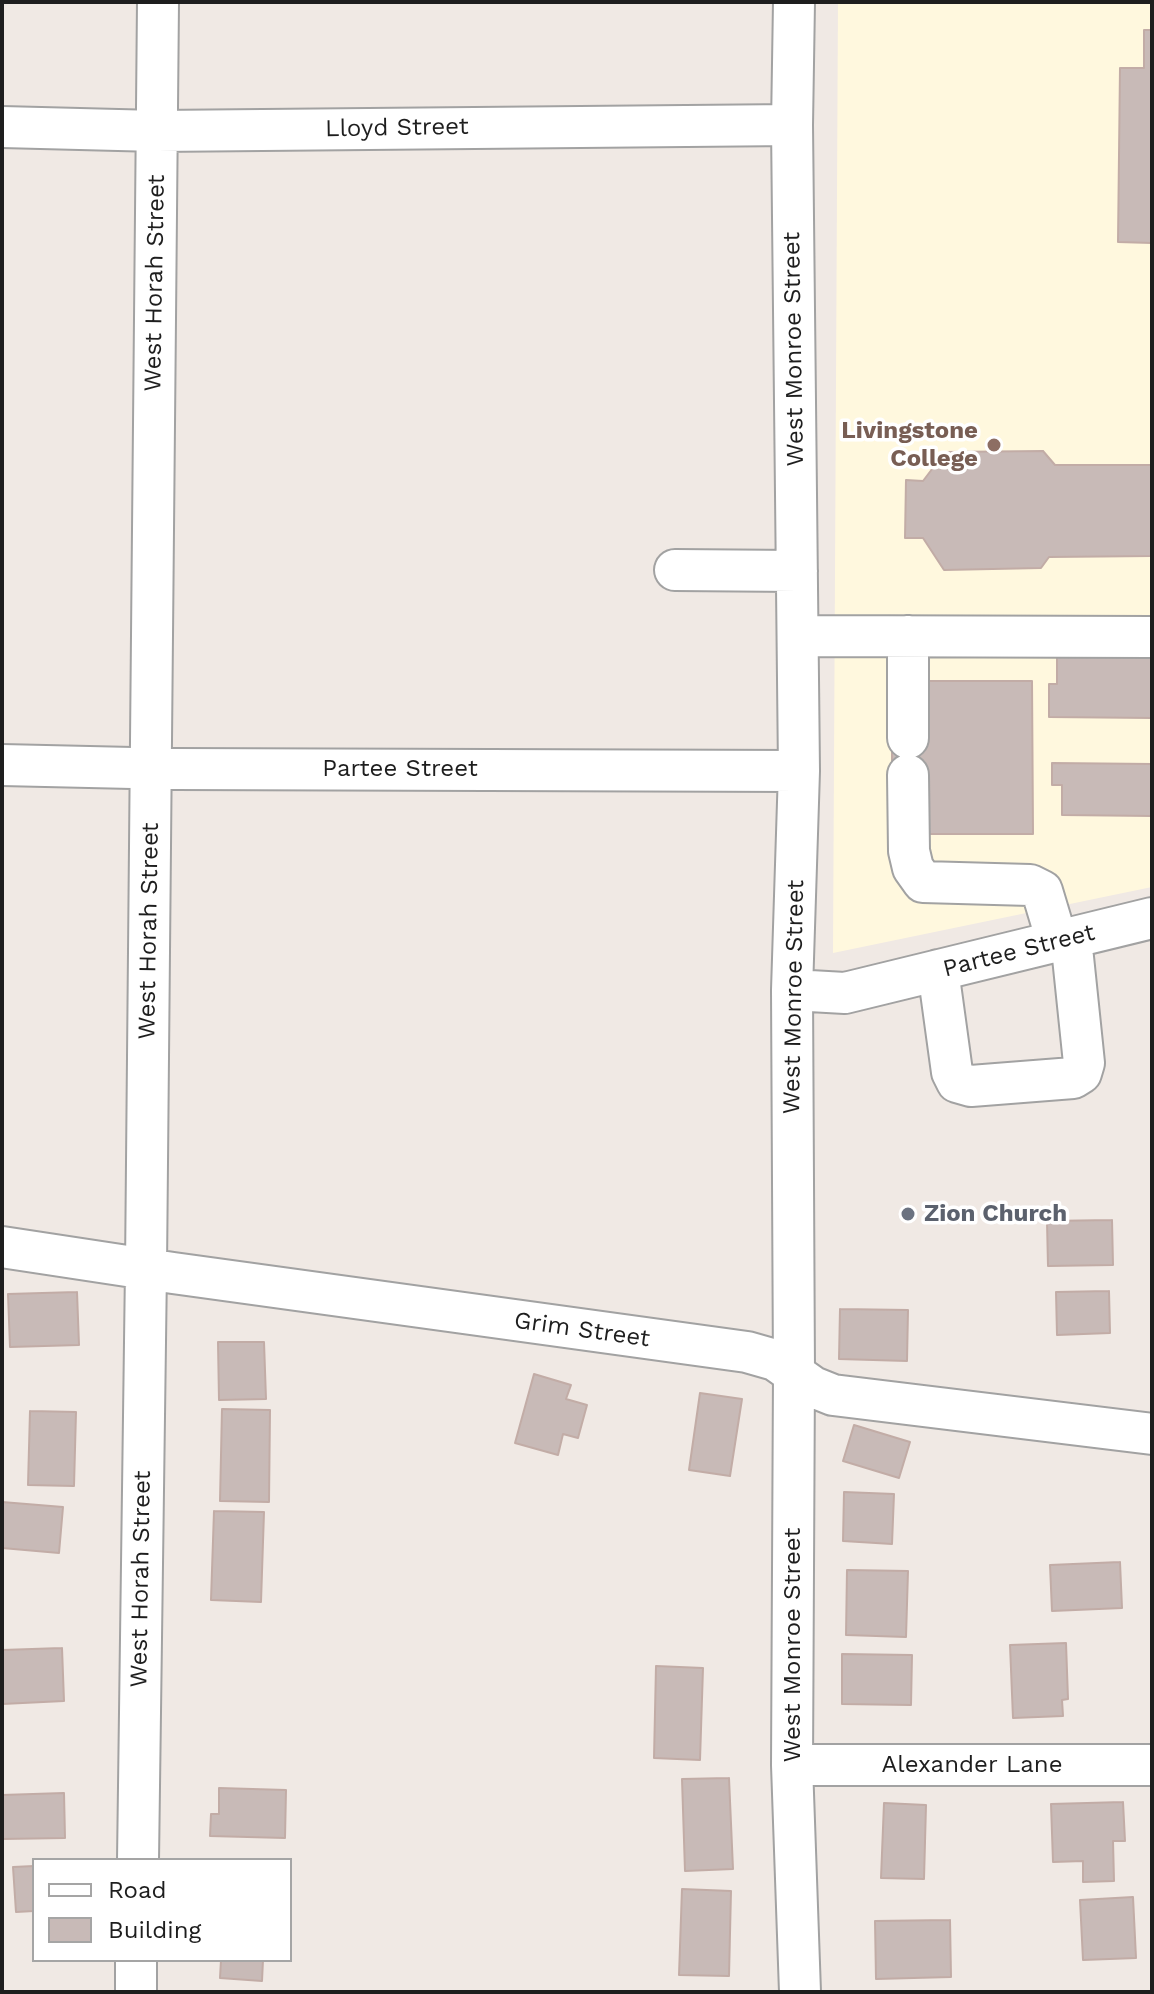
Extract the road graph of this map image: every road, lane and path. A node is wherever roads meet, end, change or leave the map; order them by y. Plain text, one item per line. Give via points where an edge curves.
1 (158, 2) edge
2 (794, 2) edge
3 (792, 125) junction
4 (2, 127) edge
5 (157, 131) junction
6 (675, 570) dead end
7 (797, 571) junction
8 (798, 636) junction
9 (908, 636) junction
10 (1152, 637) edge
11 (2, 765) edge
12 (151, 768) junction
13 (799, 771) junction
14 (1152, 918) edge
15 (1064, 940) junction
16 (938, 970) junction
17 (792, 990) junction
18 (2, 1247) edge
19 (146, 1268) junction
20 (794, 1373) junction
21 (1152, 1434) edge
22 (792, 1765) junction
23 (1152, 1765) edge
24 (138, 1858) edge
25 (136, 1962) edge
26 (136, 1992) edge
27 (800, 1992) edge

1 - 5 street, West Horah Street
2 - 3 street, West Monroe Street
3 - 5 street, Lloyd Street
3 - 7 street, West Monroe Street
4 - 5 street, Lloyd Street
5 - 12 street, West Horah Street
6 - 7 street
7 - 8 street, West Monroe Street
8 - 9 street
8 - 13 street, West Monroe Street
9 - 10 street
9 - 15 street via 913,868 923,882 1030,885 1042,891
11 - 12 street, Partee Street
12 - 13 street, Partee Street
12 - 19 street, West Horah Street
13 - 17 street, West Monroe Street
14 - 15 street, Partee Street
15 - 16 street, Partee Street
15 - 16 street via 1084,1063 1073,1078 971,1086 957,1082
16 - 17 street, Partee Street via 845,993
17 - 20 street, West Monroe Street
18 - 19 street, Grim Street
19 - 20 street, Grim Street via 747,1352 775,1360
19 - 24 street, West Horah Street
20 - 21 street, Grim Street via 833,1395
20 - 22 street, West Monroe Street
22 - 23 street, Alexander Lane
22 - 27 street, West Monroe Street
25 - 26 street

